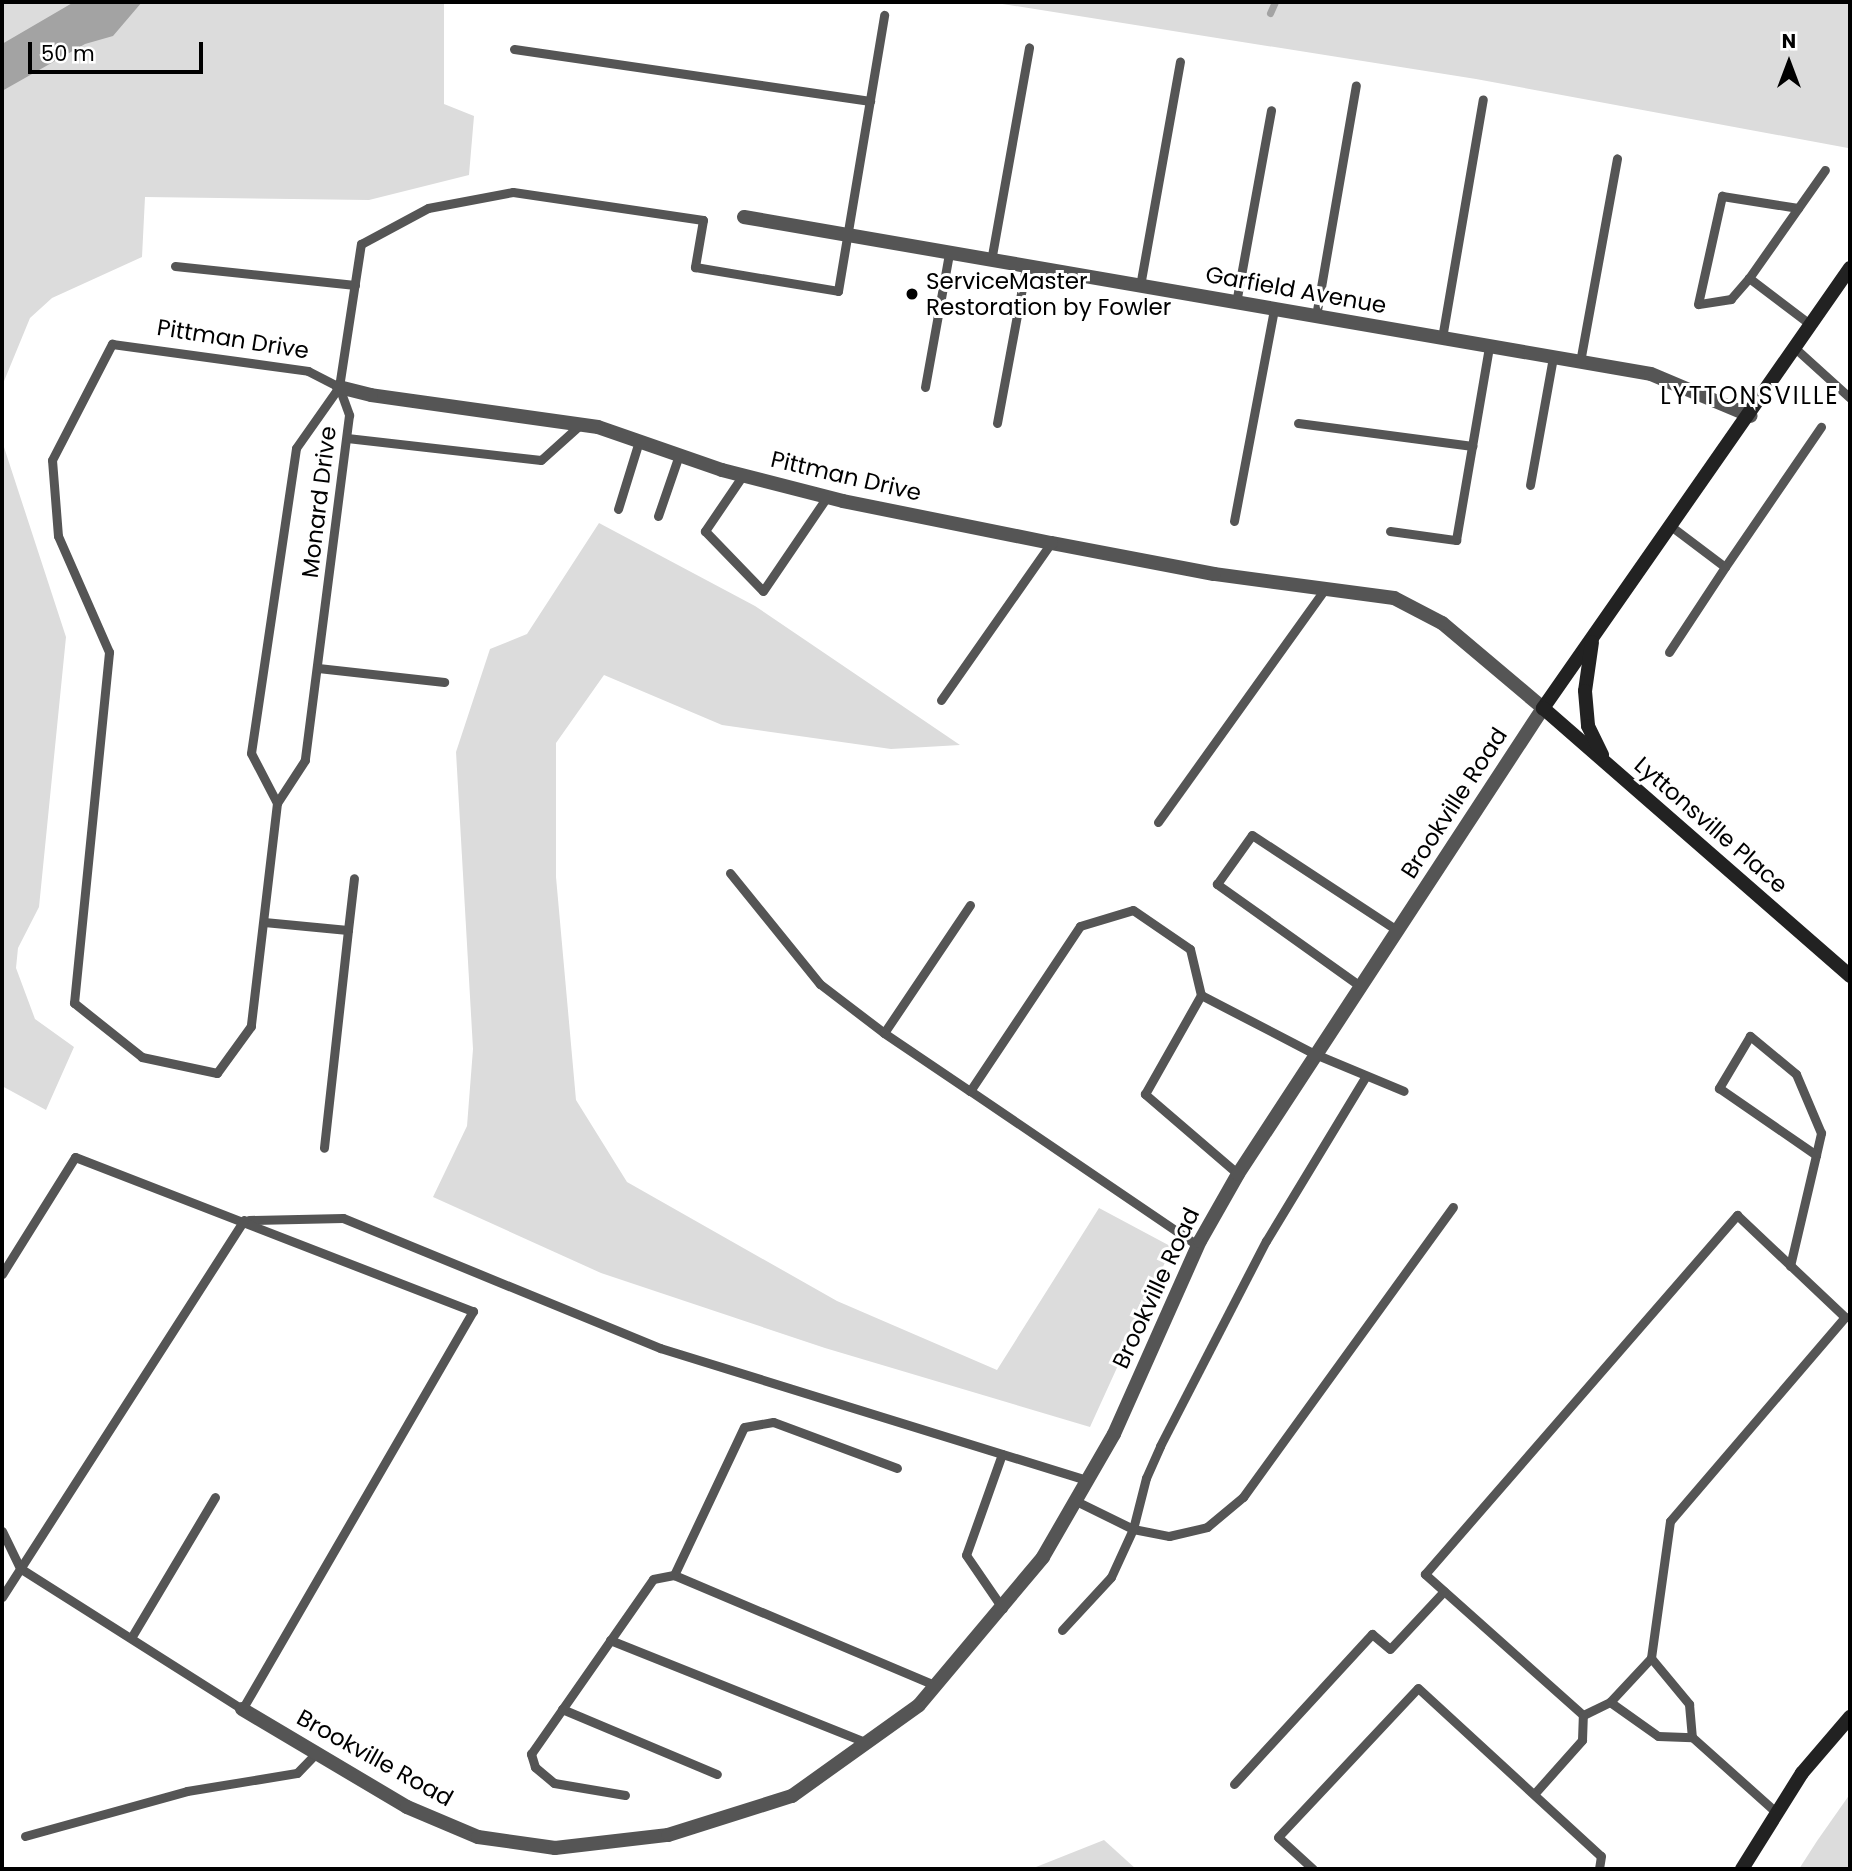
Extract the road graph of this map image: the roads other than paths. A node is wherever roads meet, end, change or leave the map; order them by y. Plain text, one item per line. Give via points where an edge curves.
1 (884, 15) dead end
2 (1029, 47) dead end
3 (514, 49) dead end
4 (1180, 62) dead end
5 (1356, 85) dead end
6 (1483, 99) dead end
7 (870, 101) junction
8 (1271, 110) dead end
9 (1617, 158) dead end
10 (1825, 170) dead end
11 (1798, 208) junction
12 (744, 216) dead end
13 (849, 236) junction
14 (949, 253) junction
15 (991, 261) junction
16 (175, 265) dead end
17 (1026, 267) junction
18 (1850, 268) edge
19 (1749, 278) junction
20 (355, 285) junction
21 (1140, 286) junction
22 (1236, 303) junction
23 (1274, 309) junction
24 (1315, 317) junction
25 (1811, 326) junction
26 (1442, 338) junction
27 (1489, 346) junction
28 (1796, 349) junction
29 (1553, 357) junction
30 (1580, 362) junction
31 (340, 387) junction
32 (925, 387) dead end
33 (1850, 398) edge
34 (1751, 416) junction
35 (997, 423) dead end
36 (1298, 423) dead end
37 (581, 424) junction
38 (1821, 427) dead end
39 (347, 438) junction
40 (639, 441) junction
41 (1472, 446) junction
42 (679, 455) junction
43 (743, 475) junction
44 (1530, 485) dead end
45 (827, 497) junction
46 (618, 509) dead end
47 (658, 516) dead end
48 (1234, 522) dead end
49 (1672, 527) junction
50 (1391, 531) dead end
51 (1051, 543) junction
52 (1725, 567) junction
53 (1326, 587) junction
54 (1592, 639) junction
55 (1669, 652) dead end
56 (318, 668) junction
57 (444, 682) dead end
58 (941, 700) dead end
59 (1543, 708) junction
60 (1605, 762) junction
61 (277, 803) junction
62 (1158, 822) dead end
63 (730, 873) dead end
64 (354, 878) dead end
65 (970, 905) dead end
66 (264, 922) junction
67 (348, 930) junction
68 (1398, 931) junction
69 (1850, 976) edge
70 (1360, 986) junction
71 (1201, 995) junction
72 (884, 1032) junction
73 (1315, 1054) junction
74 (217, 1073) joint
75 (1366, 1076) junction
76 (970, 1091) junction
77 (1404, 1091) dead end
78 (324, 1148) dead end
79 (1816, 1155) junction
80 (1237, 1174) junction
81 (1453, 1207) dead end
82 (244, 1220) junction
83 (1198, 1245) junction
84 (1790, 1266) junction
85 (2, 1274) edge
86 (1002, 1454) junction
87 (897, 1468) dead end
88 (1086, 1480) junction
89 (215, 1497) dead end
90 (1074, 1500) junction
91 (1133, 1528) junction
92 (2, 1531) edge
93 (20, 1568) junction
94 (674, 1575) junction
95 (1444, 1591) junction
96 (2, 1597) edge
97 (1003, 1609) junction
98 (1062, 1630) dead end
99 (131, 1638) junction
100 (610, 1640) junction
101 (1651, 1658) junction
102 (937, 1686) junction
103 (1610, 1702) junction
104 (242, 1709) junction
105 (562, 1709) junction
106 (1583, 1715) junction
107 (1850, 1717) edge
108 (1692, 1737) junction
109 (867, 1743) junction
110 (316, 1753) junction
111 (717, 1774) dead end
112 (1234, 1784) dead end
113 (1535, 1793) junction
114 (625, 1795) dead end
115 (1776, 1812) junction
116 (25, 1836) dead end
117 (1313, 1869) edge
118 (1599, 1869) edge
119 (1742, 1869) edge

1 - 7 lane
2 - 15 lane
3 - 7 lane
4 - 21 lane
5 - 24 lane
6 - 26 lane
7 - 13 lane
8 - 22 lane
9 - 30 lane
10 - 11 lane
11 - 19 lane
11 - 19 lane via 1722,196 1698,304 1731,299
12 - 13 street, Garfield Avenue
13 - 14 street, Garfield Avenue
13 - 20 lane via 838,291 695,268 703,220 513,192 428,208 361,244
14 - 15 street, Garfield Avenue
14 - 32 lane
15 - 17 street, Garfield Avenue
16 - 20 lane
17 - 21 street, Garfield Avenue
17 - 35 lane
18 - 25 street, Brookville Road
19 - 25 lane
20 - 31 lane
21 - 22 street, Garfield Avenue
22 - 23 street, Garfield Avenue
23 - 24 street, Garfield Avenue
23 - 48 lane
24 - 26 street, Garfield Avenue
25 - 28 street, Brookville Road
26 - 27 street, Garfield Avenue
27 - 29 street, Garfield Avenue
27 - 41 lane
28 - 33 lane
28 - 34 street, Brookville Road
29 - 30 street, Garfield Avenue
29 - 44 lane
30 - 34 street, Garfield Avenue via 1651,374
31 - 37 street, Pittman Drive
31 - 39 lane, Monard Drive via 349,415
31 - 61 lane, Monard Drive via 296,448 251,753
31 - 74 lane, Pittman Drive via 307,371 112,344 52,460 58,536 109,652 74,1003 142,1058
34 - 49 street, Brookville Road
36 - 41 lane
37 - 39 lane via 541,460
37 - 40 street, Pittman Drive
38 - 52 lane
39 - 56 lane, Monard Drive
40 - 42 street, Pittman Drive
40 - 46 lane
41 - 50 lane via 1456,540
42 - 43 street, Pittman Drive
42 - 47 lane
43 - 45 street, Pittman Drive
43 - 45 lane via 705,531 763,591
45 - 51 street, Pittman Drive
49 - 52 lane
49 - 54 street, Brookville Road
51 - 53 street, Pittman Drive via 1214,574
51 - 58 lane
52 - 55 lane
53 - 59 street, Pittman Drive via 1412,604 1442,623
53 - 62 lane
54 - 59 street, Brookville Road
54 - 60 street via 1585,691 1588,726
56 - 57 lane
56 - 61 lane, Monard Drive via 305,760
59 - 60 street, Lyttonsville Place
59 - 68 street, Brookville Road
60 - 69 street, Lyttonsville Place
61 - 66 lane, Monard Drive
63 - 72 lane via 820,984
64 - 67 lane
65 - 72 lane
66 - 67 lane
66 - 74 lane, Monard Drive via 251,1026
67 - 78 lane
68 - 70 street, Brookville Road
68 - 70 lane via 1252,835 1217,884
70 - 73 street, Brookville Road
71 - 73 lane
71 - 76 lane via 1190,949 1133,910 1080,926
71 - 80 lane via 1145,1094
72 - 76 lane
73 - 75 lane
73 - 80 street, Brookville Road
75 - 77 lane
75 - 91 lane via 1266,1241 1160,1446
76 - 83 lane
79 - 79 lane via 1821,1133 1796,1074 1751,1037 1718,1088
79 - 84 lane
80 - 83 street, Brookville Road
81 - 91 lane via 1243,1497 1207,1527 1169,1536
82 - 85 lane via 75,1157
82 - 86 lane via 343,1218 660,1348
82 - 93 lane
82 - 104 lane via 473,1311
83 - 88 street, Brookville Road via 1114,1434
84 - 95 lane via 1737,1215 1425,1574
84 - 101 lane via 1845,1317 1670,1521
86 - 88 lane
86 - 97 lane via 967,1555
87 - 94 lane via 773,1422 744,1427
88 - 90 street, Brookville Road
89 - 99 lane
90 - 91 lane
90 - 97 street, Brookville Road via 1043,1556
91 - 98 lane via 1111,1577
92 - 93 lane
93 - 96 lane
93 - 99 lane
94 - 100 lane via 653,1580
94 - 102 lane
95 - 106 lane
95 - 112 lane via 1391,1649 1372,1634
97 - 102 street, Brookville Road
99 - 104 lane
100 - 105 lane
100 - 109 lane
101 - 103 lane
101 - 108 lane via 1689,1704
102 - 109 street, Brookville Road via 919,1706
103 - 106 lane
103 - 108 lane via 1658,1736
104 - 110 street, Brookville Road
105 - 111 lane
105 - 114 lane via 531,1754 535,1767 554,1783
106 - 113 lane via 1582,1740
107 - 115 street
108 - 115 lane
109 - 110 street, Brookville Road via 792,1796 668,1835 555,1848 478,1837 407,1807
110 - 116 lane via 297,1773 187,1791
113 - 117 lane via 1418,1688 1278,1837
113 - 118 lane via 1601,1856
115 - 119 street

